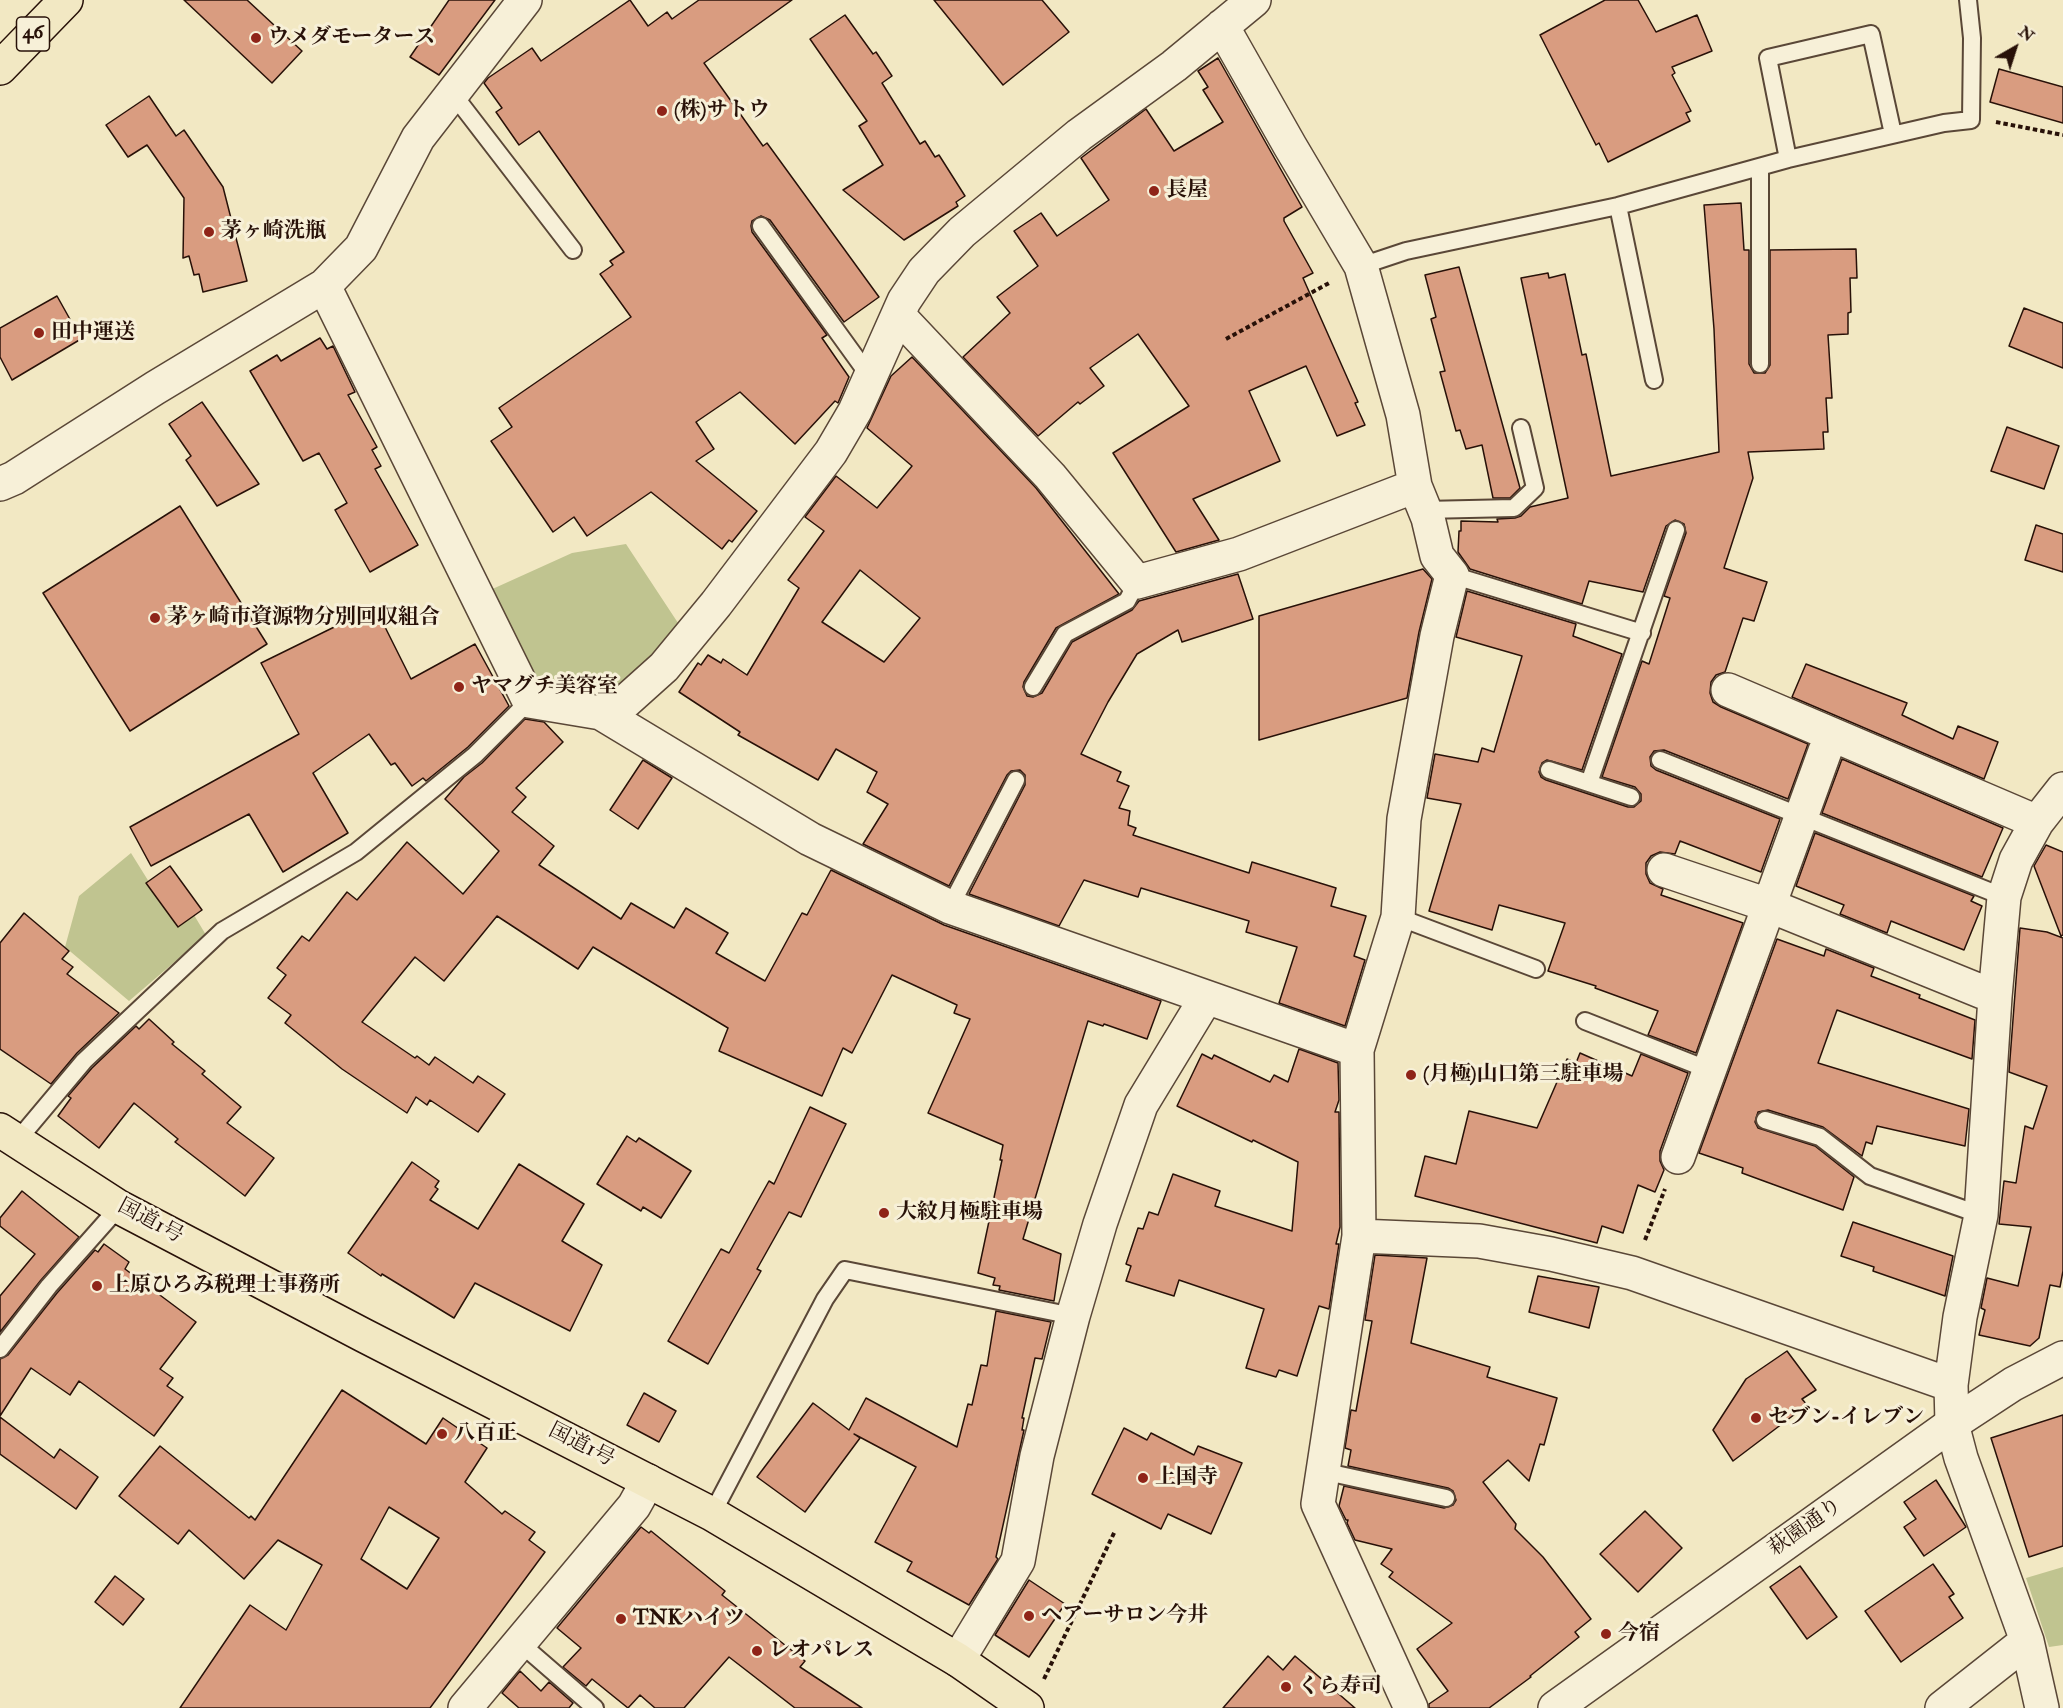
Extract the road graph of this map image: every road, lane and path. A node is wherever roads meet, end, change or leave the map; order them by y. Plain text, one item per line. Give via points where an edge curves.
1 (66, 0) edge
2 (525, 0) edge
3 (1254, 0) edge
4 (1968, 0) edge
5 (1222, 27) junction
6 (0, 68) edge
7 (453, 94) junction
8 (1971, 120) junction
9 (1893, 134) junction
10 (2063, 135) edge
11 (1788, 159) junction
12 (1760, 168) junction
13 (1618, 206) junction
14 (761, 226) dead end
15 (573, 250) dead end
16 (1361, 266) junction
17 (324, 286) junction
18 (898, 315) junction
19 (1226, 339) dead end
20 (1760, 364) dead end
21 (870, 377) junction
22 (1654, 380) dead end
23 (1521, 428) dead end
24 (0, 484) edge
25 (1420, 498) junction
26 (1676, 530) dead end
27 (1452, 575) junction
28 (1137, 582) junction
29 (1641, 633) junction
30 (1033, 687) dead end
31 (1728, 690) dead end
32 (529, 701) junction
33 (601, 712) junction
34 (1825, 751) dead end
35 (1660, 760) dead end
36 (1549, 770) dead end
37 (1016, 780) dead end
38 (1589, 783) junction
39 (2063, 789) edge
40 (1631, 797) dead end
41 (1800, 816) junction
42 (2037, 822) junction
43 (1664, 870) dead end
44 (2004, 897) junction
45 (1768, 905) junction
46 (950, 907) junction
47 (1398, 917) junction
48 (1536, 969) dead end
49 (1206, 998) junction
50 (1995, 998) junction
51 (1585, 1021) dead end
52 (1357, 1050) junction
53 (1709, 1070) junction
54 (1765, 1120) dead end
55 (8, 1136) edge
56 (1678, 1157) joint
57 (119, 1207) junction
58 (1981, 1215) junction
59 (1359, 1236) junction
60 (1632, 1273) junction
61 (1073, 1316) junction
62 (0, 1349) edge
63 (2063, 1358) edge
64 (1951, 1385) junction
65 (1952, 1424) junction
66 (1322, 1471) junction
67 (648, 1481) junction
68 (1446, 1498) dead end
69 (712, 1514) junction
70 (1115, 1531) dead end
71 (2026, 1641) junction
72 (520, 1643) junction
73 (958, 1660) junction
74 (1034, 1696) edge
75 (465, 1708) edge
76 (595, 1708) edge
77 (1411, 1708) edge
78 (1555, 1708) edge
79 (1942, 1708) edge
80 (2042, 1708) edge

1 - 6 main road, 46
2 - 7 street
3 - 5 street
4 - 8 lane via 1972,38
5 - 16 street
5 - 18 street via 1079,135 962,232 924,271
7 - 15 lane
7 - 17 street via 418,138 361,248
8 - 9 lane
8 - 10 path
9 - 11 lane
9 - 11 lane via 1871,34 1768,58
11 - 12 lane
12 - 13 lane
12 - 20 lane
13 - 16 lane via 1406,251
13 - 22 lane
14 - 21 lane
16 - 19 path
16 - 25 street via 1403,415
17 - 24 street
17 - 32 street
18 - 21 street
18 - 28 street via 1050,476
21 - 33 street via 831,452 716,604 664,667 626,702
23 - 25 lane via 1535,488 1514,508
25 - 27 street via 1437,556
25 - 28 street
26 - 29 lane
27 - 29 lane
27 - 47 street via 1404,819
28 - 30 lane via 1127,602 1065,634
29 - 38 lane
31 - 42 street
32 - 33 street
32 - 55 lane via 475,755 356,852 222,932
33 - 46 street via 810,839
34 - 41 street
35 - 41 lane
36 - 38 lane
37 - 46 lane
38 - 40 lane
39 - 42 street
41 - 44 lane
41 - 45 street
42 - 44 street via 2016,860
43 - 45 street
44 - 50 street
45 - 50 street
45 - 53 street
46 - 49 street
47 - 48 lane
47 - 52 street
49 - 52 street
49 - 61 street via 1141,1105
50 - 58 street
51 - 53 lane
52 - 59 street
53 - 56 street
54 - 58 lane via 1820,1137 1870,1176
55 - 57 main road, 国道1号
56 - 60 path
57 - 62 lane
57 - 67 main road, 国道1号
58 - 64 street
59 - 60 street via 1479,1241
59 - 66 street
60 - 64 street
61 - 69 lane via 845,1270 825,1299
61 - 73 street via 1037,1456 1018,1561
63 - 65 street, 萩園通り via 2013,1384
64 - 65 street
65 - 71 street
65 - 78 street, 萩園通り
66 - 68 lane
66 - 77 street via 1318,1504
67 - 69 main road, 国道1号
67 - 72 street via 634,1506
69 - 73 main road, 国道1号
70 - 74 path
71 - 79 street
71 - 80 street
72 - 75 street
72 - 76 lane
73 - 74 main road, 国道1号

